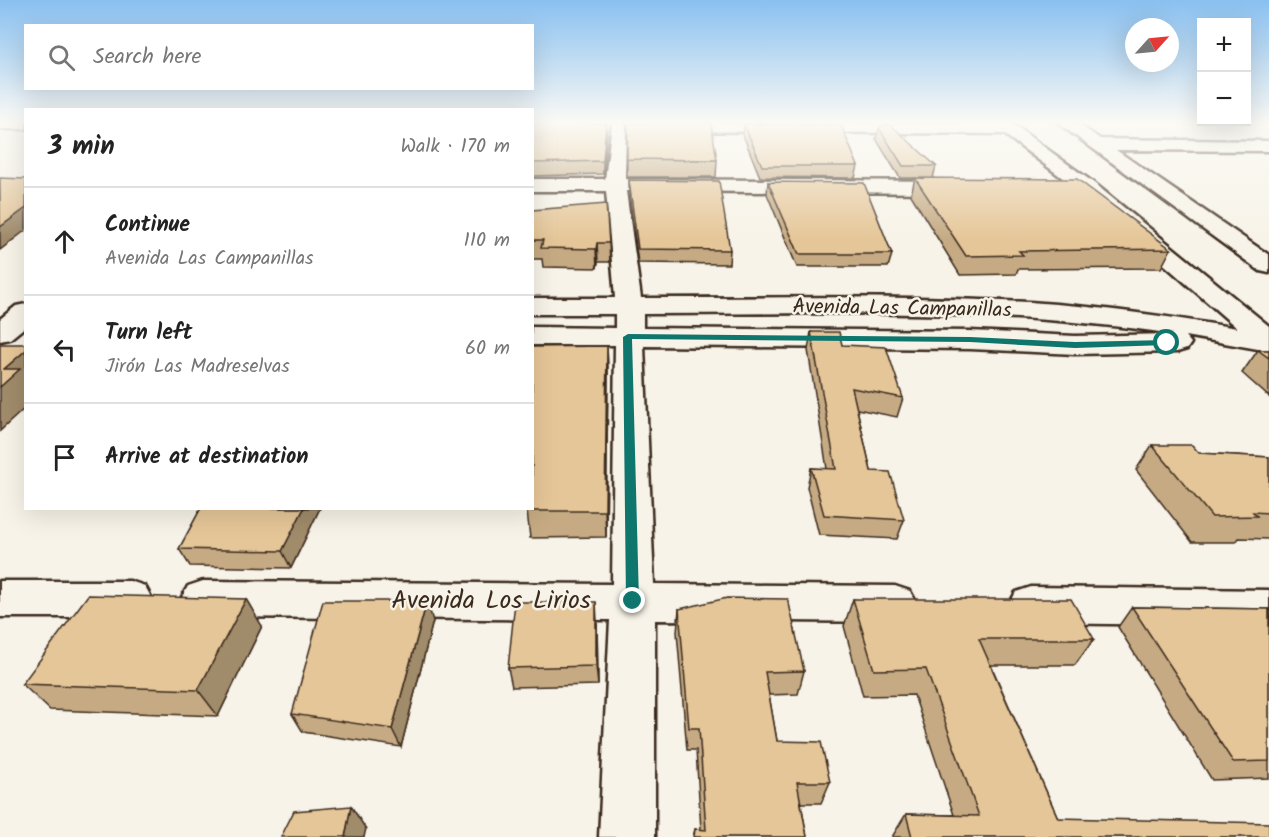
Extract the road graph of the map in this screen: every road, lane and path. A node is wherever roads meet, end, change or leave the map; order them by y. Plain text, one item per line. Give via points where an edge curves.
1 (619, 162) edge
2 (1053, 162) edge
3 (1122, 162) edge
4 (534, 185) edge
5 (615, 185) junction
6 (981, 187) edge
7 (1051, 187) edge
8 (1087, 187) junction
9 (1269, 266) edge
10 (0, 300) edge
11 (24, 300) edge
12 (534, 306) edge
13 (24, 314) edge
14 (628, 322) junction
15 (7, 332) edge
16 (534, 336) edge
17 (1269, 341) edge
18 (0, 598) edge
19 (633, 601) junction
20 (927, 604) edge
21 (998, 605) edge
22 (1269, 608) edge
23 (627, 837) edge

1 - 5 street
2 - 8 street
3 - 9 street
4 - 5 street
5 - 6 street
5 - 14 street
7 - 8 street
8 - 17 street
10 - 11 street
12 - 14 street, Avenida Las Campanillas
13 - 15 street
14 - 14 street, Avenida Las Campanillas via 1075,345 1269,342 1056,312 951,307
14 - 16 street, Avenida Las Campanillas
14 - 19 street
18 - 19 street, Avenida Los Lirios
19 - 20 street, Avenida Los Lirios
19 - 23 street
21 - 22 street

